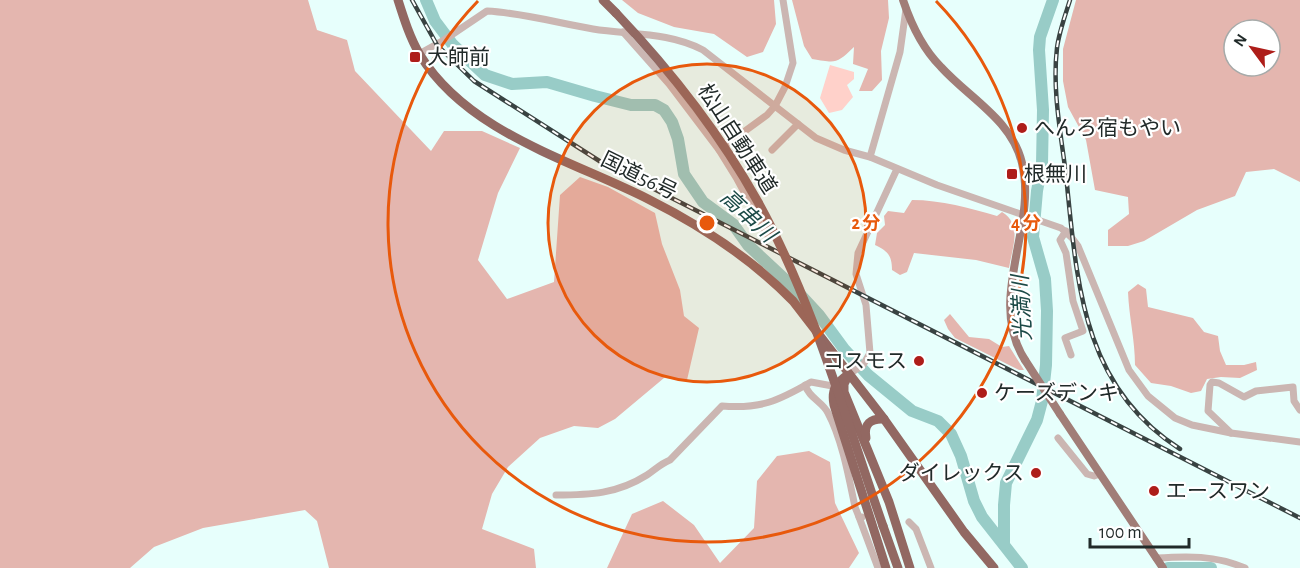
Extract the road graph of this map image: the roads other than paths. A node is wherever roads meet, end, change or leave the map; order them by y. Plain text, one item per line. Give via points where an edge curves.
1 (398, 0) edge
2 (603, 0) edge
3 (783, 0) edge
4 (903, 0) edge
5 (906, 9) junction
6 (622, 32) junction
7 (419, 54) junction
8 (774, 106) junction
9 (798, 124) junction
10 (719, 150) junction
11 (772, 150) dead end
12 (870, 157) junction
13 (897, 169) junction
14 (1026, 216) junction
15 (1066, 231) junction
16 (768, 236) dead end
17 (1071, 355) dead end
18 (852, 372) junction
19 (805, 385) junction
20 (837, 387) junction
21 (1300, 410) edge
22 (884, 419) junction
23 (1231, 433) junction
24 (1058, 438) dead end
25 (1300, 441) edge
26 (868, 448) junction
27 (1100, 474) junction
28 (556, 495) dead end
29 (909, 522) dead end
30 (1159, 562) edge
31 (878, 568) edge
32 (886, 568) edge
33 (898, 568) edge
34 (910, 568) edge
35 (931, 568) edge
36 (994, 568) edge
37 (1245, 568) edge

1 - 7 highway, 国道56号
2 - 20 highway, 松山自動車道, bridge via 701,112 747,182 788,266
3 - 8 street via 793,63
4 - 5 main road
5 - 12 street via 900,52
5 - 14 main road via 936,62 999,121 1017,147 1025,178
6 - 7 street via 487,11
6 - 8 street via 689,43
6 - 10 street via 669,84
7 - 18 highway, 国道56号 via 454,96 490,123 667,209 757,268 793,301
8 - 9 street
8 - 10 street
9 - 11 street
9 - 12 street via 816,138
10 - 16 street
12 - 13 street
13 - 14 street
13 - 18 street via 858,253 856,274 866,305 870,353 863,365
14 - 15 street
14 - 27 main road, bridge via 1010,308 1013,335 1025,360
15 - 17 street via 1060,240 1083,331 1065,338
15 - 23 street via 1078,246 1138,384 1162,409 1181,421
18 - 20 highway
18 - 22 highway, 国道56号
19 - 20 street via 811,382
19 - 28 street via 771,404 719,408 670,460 611,492
19 - 31 street via 808,393 828,411
20 - 26 highway
20 - 32 highway via 832,393 834,405
20 - 33 highway, bridge
21 - 23 street via 1294,401 1293,387 1256,392 1244,398 1212,382 1208,411
22 - 26 highway via 874,418 866,426
22 - 36 highway, 国道56号
23 - 25 street
24 - 27 street via 1088,474
26 - 34 highway
27 - 30 main road
29 - 35 street via 916,529
30 - 37 street via 1216,558

